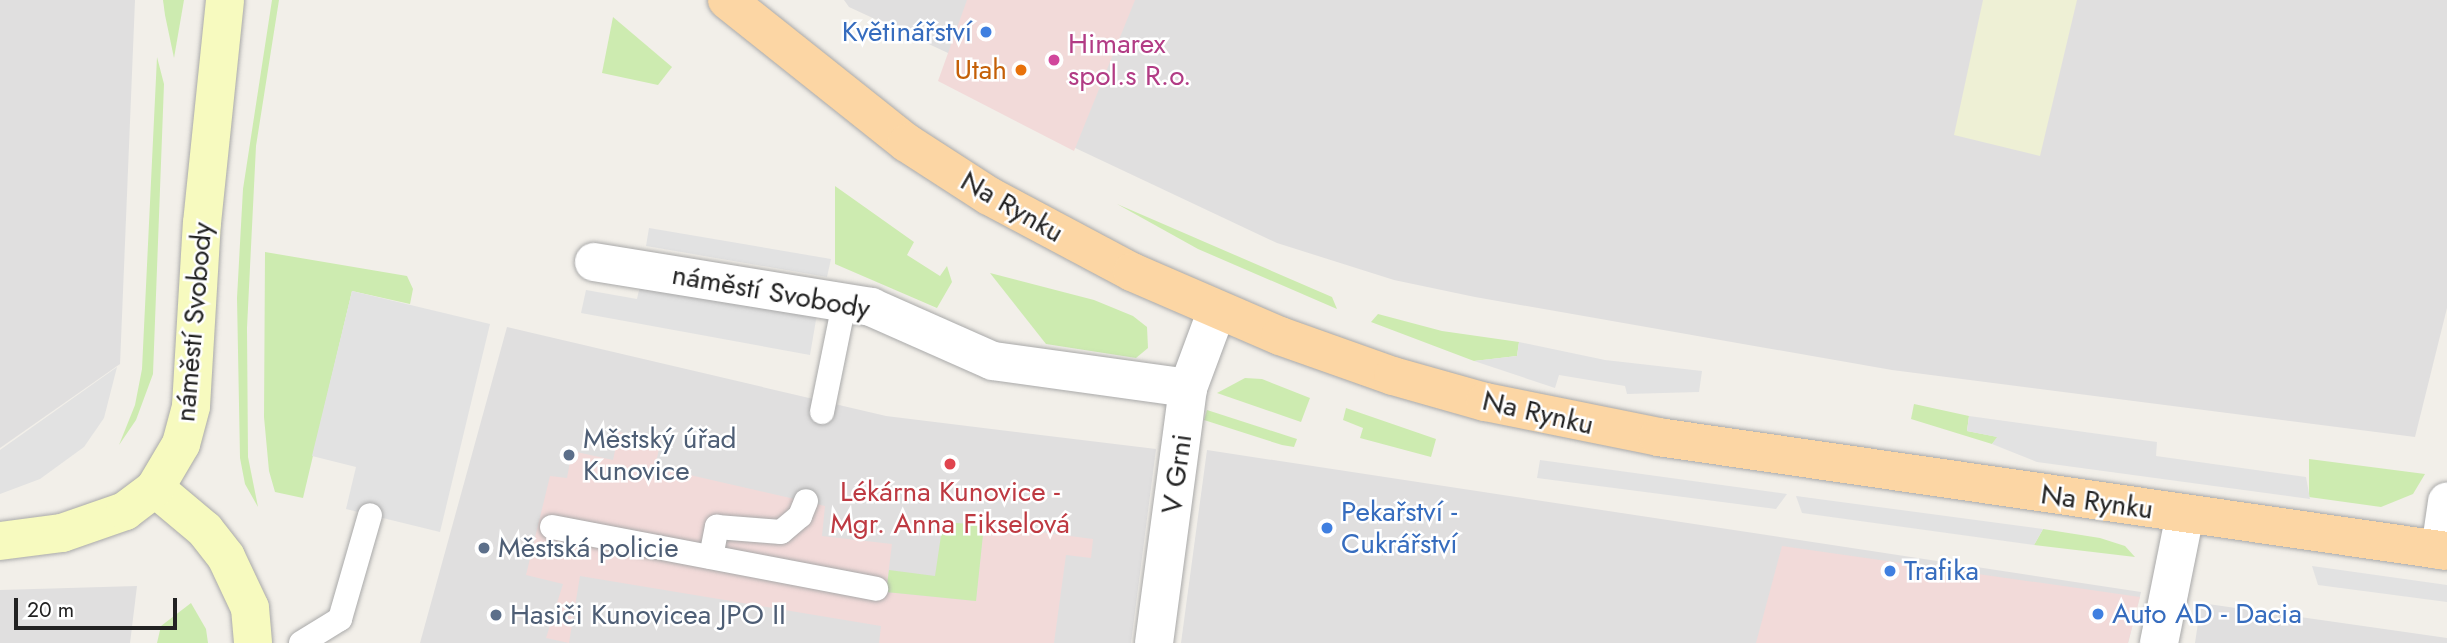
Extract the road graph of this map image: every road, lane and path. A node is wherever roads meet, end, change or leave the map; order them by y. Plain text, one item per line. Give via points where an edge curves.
1 (225, 0) edge
2 (727, 0) edge
3 (594, 262) dead end
4 (844, 303) junction
5 (1217, 310) junction
6 (1188, 388) junction
7 (822, 412) dead end
8 (155, 488) junction
9 (806, 501) dead end
10 (2447, 502) edge
11 (2185, 514) junction
12 (370, 515) dead end
13 (552, 527) dead end
14 (0, 541) edge
15 (2444, 550) edge
16 (711, 557) junction
17 (876, 589) dead end
18 (253, 643) edge
19 (301, 643) edge
20 (1154, 643) edge
21 (2160, 643) edge

1 - 8 main road, náměstí Svobody via 202,223 191,406 181,444
2 - 5 main road, Na Rynku via 887,128 949,171 1043,227
3 - 4 street, náměstí Svobody
4 - 6 street, náměstí Svobody via 881,310 993,361
4 - 7 lane
5 - 6 street, V Grni
5 - 11 main road, Na Rynku via 1393,376 1572,422 1835,466
6 - 20 street, V Grni
8 - 14 main road via 125,511 99,522 62,533
8 - 18 main road via 205,530 226,557 250,608
9 - 16 lane via 800,516 781,532 717,527
10 - 15 street
11 - 15 main road, Na Rynku
11 - 21 street
12 - 19 lane via 340,619
13 - 16 lane
16 - 17 lane

